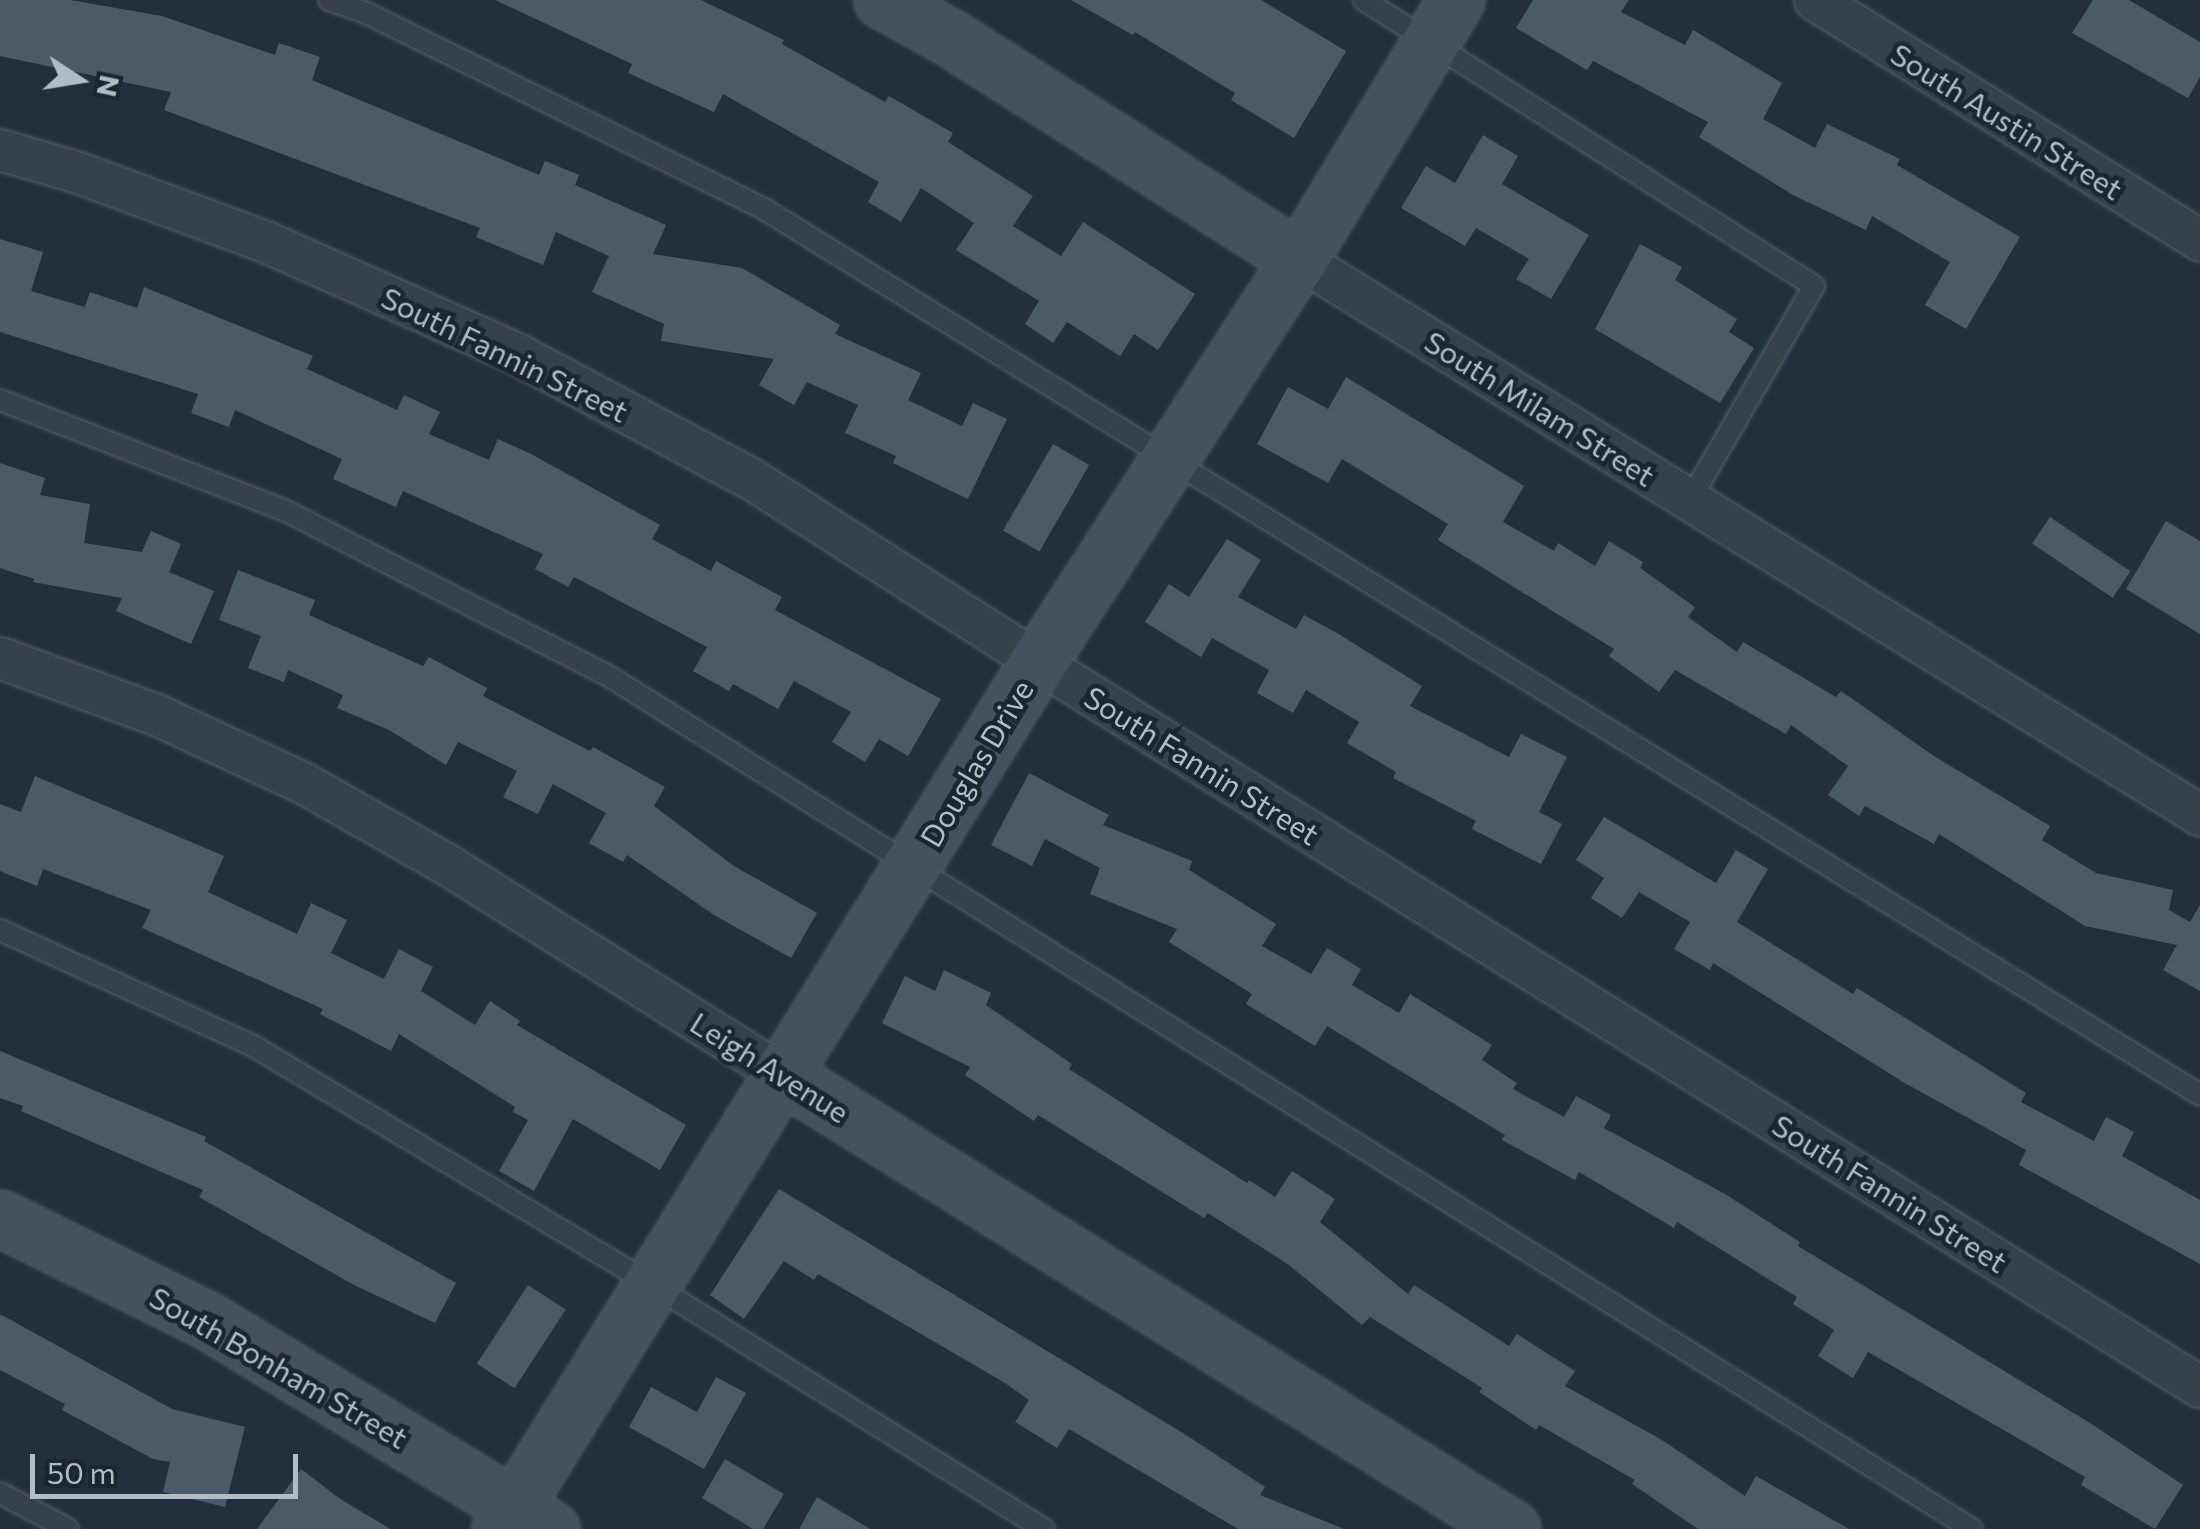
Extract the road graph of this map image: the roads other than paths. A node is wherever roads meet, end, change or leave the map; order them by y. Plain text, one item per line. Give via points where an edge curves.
1 (329, 0) edge
2 (882, 0) edge
3 (1364, 0) edge
4 (1815, 0) edge
5 (1444, 21) edge
6 (0, 150) edge
7 (2200, 241) edge
8 (1299, 259) junction
9 (0, 400) edge
10 (1168, 460) junction
11 (1690, 500) junction
12 (0, 658) edge
13 (1038, 662) junction
14 (2200, 815) edge
15 (913, 866) junction
16 (0, 930) edge
17 (784, 1076) junction
18 (2200, 1095) edge
19 (0, 1218) edge
20 (653, 1286) junction
21 (2200, 1387) edge
22 (0, 1493) edge
23 (522, 1521) edge
24 (68, 1529) edge
25 (1044, 1529) edge
26 (1512, 1529) edge
27 (1972, 1529) edge

1 - 10 lane via 764,209
2 - 8 street, South Milam Street
3 - 5 lane
4 - 7 street, South Austin Street
5 - 8 street, Douglas Drive
5 - 11 lane via 1814,286
6 - 13 street, South Fannin Street via 268,243 518,355 753,480
8 - 10 street, Douglas Drive
8 - 11 street, South Milam Street
9 - 15 lane via 284,510 612,678
10 - 13 street, Douglas Drive
10 - 18 lane
11 - 14 street, South Milam Street
12 - 17 street, Leigh Avenue via 159,716 305,784 446,864
13 - 15 street, Douglas Drive
13 - 21 street, South Fannin Street
15 - 17 street, Douglas Drive
15 - 27 lane
16 - 20 lane via 255,1047
17 - 20 street, Douglas Drive
17 - 26 street, Leigh Avenue
19 - 23 street, South Bonham Street via 210,1322
20 - 23 street, Douglas Drive
20 - 25 lane
22 - 24 lane

